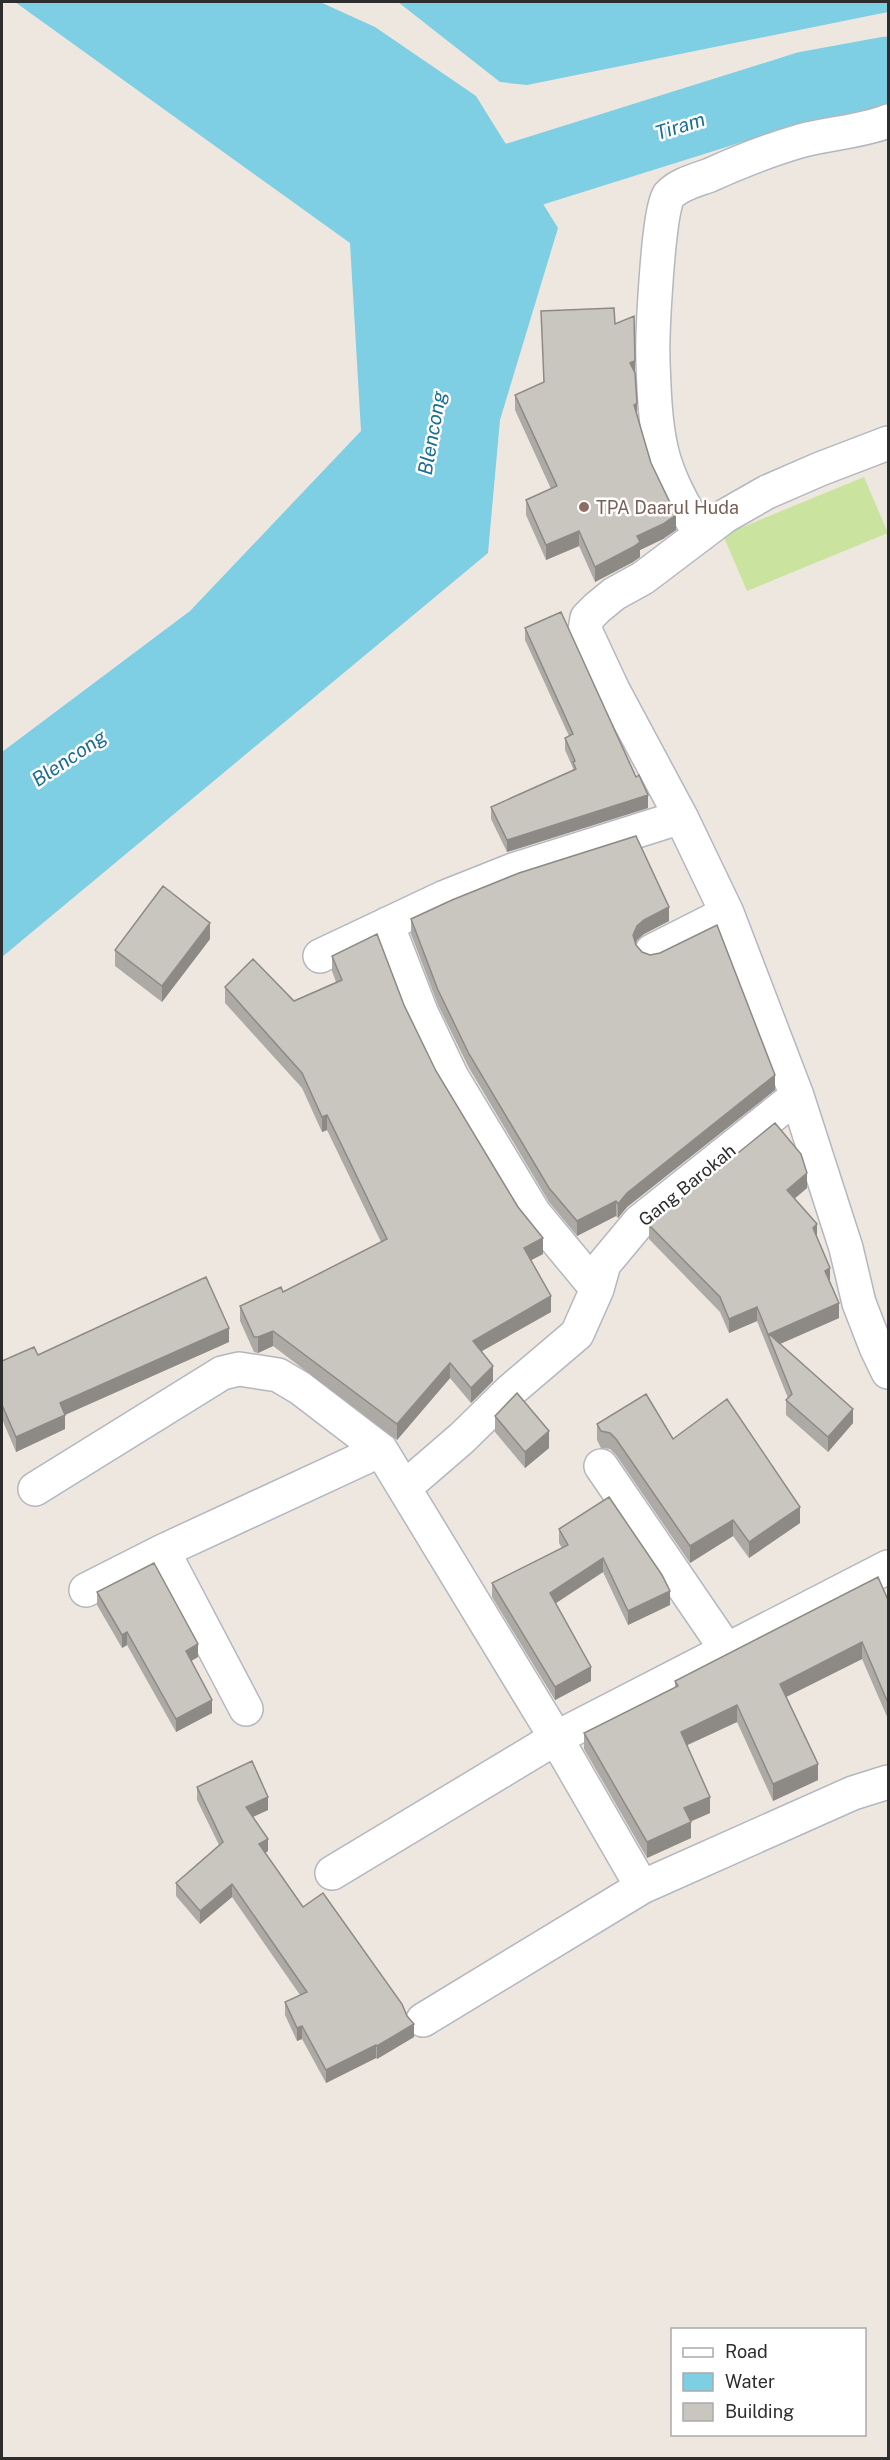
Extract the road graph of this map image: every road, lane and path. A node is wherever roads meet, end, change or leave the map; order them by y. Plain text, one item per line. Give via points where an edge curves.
1 (888, 121) edge
2 (888, 443) edge
3 (700, 535) junction
4 (681, 817) junction
5 (727, 913) junction
6 (387, 924) junction
7 (652, 951) dead end
8 (320, 956) dead end
9 (797, 1096) junction
10 (597, 1289) junction
11 (888, 1372) edge
12 (381, 1450) junction
13 (601, 1466) dead end
14 (35, 1488) dead end
15 (404, 1488) junction
16 (163, 1551) junction
17 (888, 1567) edge
18 (86, 1590) dead end
19 (726, 1649) junction
20 (246, 1709) dead end
21 (556, 1738) junction
22 (888, 1782) edge
23 (332, 1872) dead end
24 (642, 1887) junction
25 (423, 2020) dead end

1 - 3 street via 800,141 752,157 669,195 664,207 656,281 653,362 658,420 668,473
2 - 3 street via 767,492
3 - 4 street via 597,608 587,618 585,630
4 - 5 street
4 - 6 street via 513,870
5 - 7 street
5 - 9 street
6 - 8 street
6 - 10 street via 452,1077 534,1213
9 - 10 street, Gang Barokah via 639,1222 604,1264
9 - 11 street via 860,1303
10 - 15 street, Gang Barokah via 578,1334 510,1390
12 - 14 street via 278,1375 239,1369 222,1373
12 - 15 street
12 - 16 street
13 - 19 street
15 - 21 street
16 - 18 street
16 - 20 street
17 - 19 street
19 - 21 street
21 - 23 street
21 - 24 street
22 - 24 street via 853,1793
24 - 25 street

